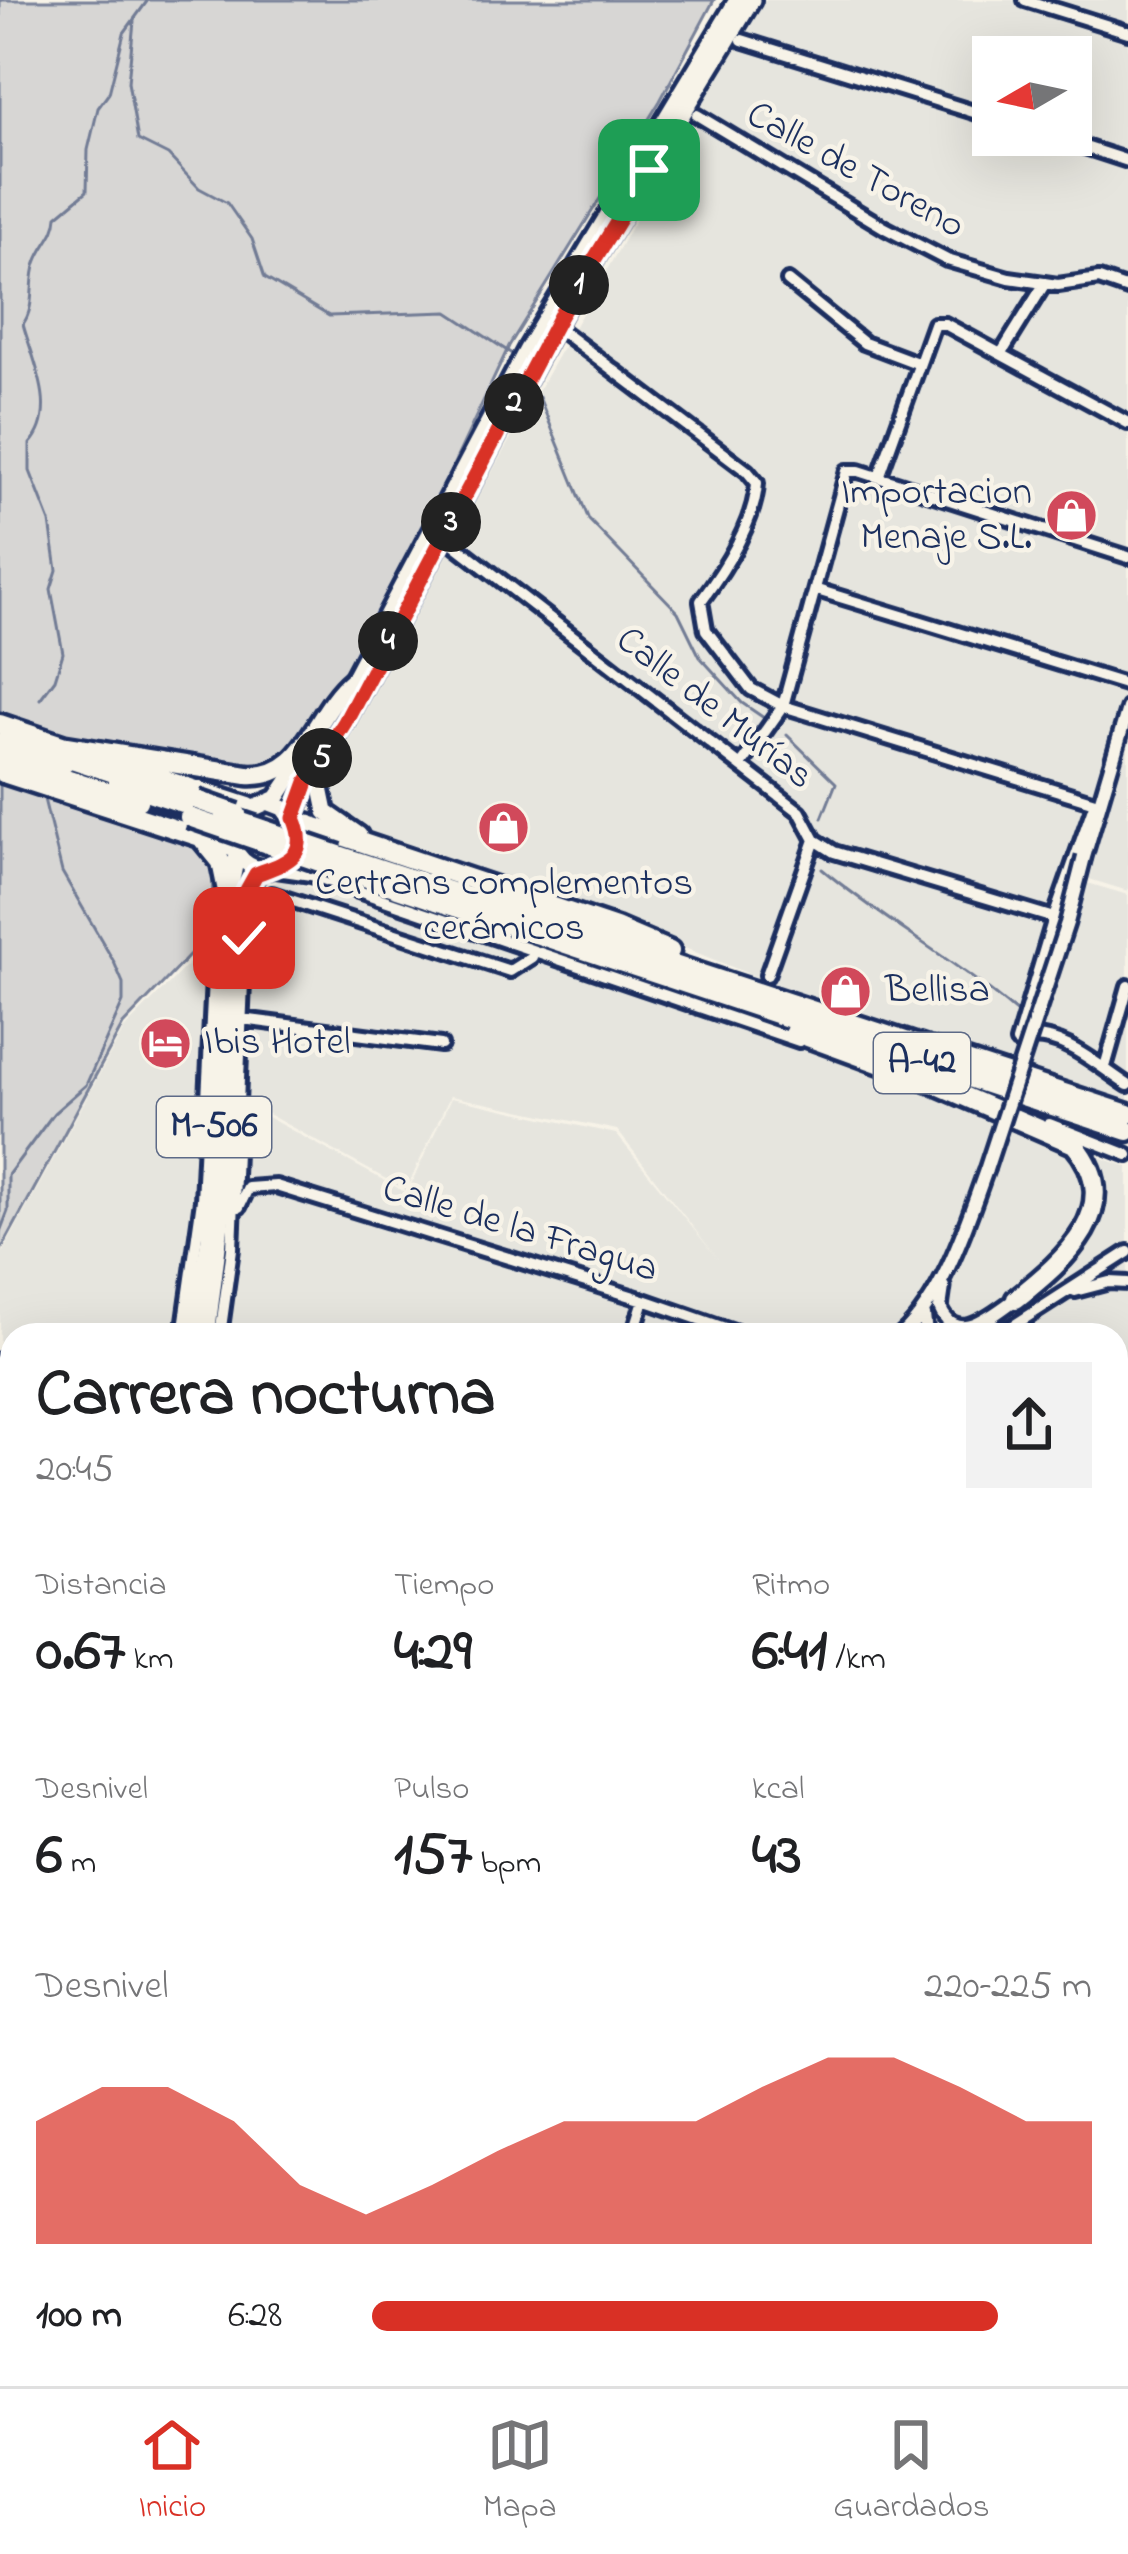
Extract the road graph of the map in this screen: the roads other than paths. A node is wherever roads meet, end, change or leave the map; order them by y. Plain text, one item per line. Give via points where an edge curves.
1 (737, 0) edge
2 (752, 0) edge
3 (1024, 0) edge
4 (1128, 32) edge
5 (742, 40) dead end
6 (972, 111) edge
7 (697, 115) dead end
8 (1092, 149) edge
9 (1128, 161) edge
10 (788, 281) dead end
11 (1046, 283) junction
12 (1128, 289) edge
13 (563, 332) dead end
14 (1001, 354) junction
15 (917, 363) junction
16 (1128, 423) edge
17 (879, 477) junction
18 (454, 544) dead end
19 (1128, 557) edge
20 (818, 590) junction
21 (352, 681) junction
22 (1128, 685) edge
23 (783, 706) junction
24 (1128, 708) edge
25 (345, 722) junction
26 (0, 724) edge
27 (0, 738) edge
28 (61, 745) junction
29 (0, 757) edge
30 (742, 764) junction
31 (4, 776) edge
32 (1106, 779) junction
33 (1095, 802) junction
34 (270, 803) junction
35 (249, 807) junction
36 (193, 808) junction
37 (294, 819) junction
38 (203, 840) junction
39 (815, 841) junction
40 (235, 851) junction
41 (337, 856) junction
42 (399, 856) junction
43 (267, 870) junction
44 (227, 891) junction
45 (1054, 917) junction
46 (240, 937) junction
47 (532, 957) dead end
48 (767, 975) dead end
49 (213, 979) dead end
50 (1128, 986) edge
51 (725, 989) junction
52 (242, 1019) junction
53 (441, 1045) dead end
54 (863, 1060) junction
55 (1105, 1067) junction
56 (933, 1083) junction
57 (1128, 1084) edge
58 (1128, 1114) edge
59 (1128, 1131) edge
60 (1128, 1155) edge
61 (964, 1230) junction
62 (232, 1249) junction
63 (1128, 1252) edge
64 (1128, 1283) edge
65 (1016, 1299) junction
66 (644, 1300) junction
67 (1050, 1303) junction
68 (924, 1315) junction
69 (185, 1323) edge
70 (195, 1323) edge
71 (208, 1323) edge
72 (222, 1323) edge
73 (637, 1323) edge
74 (710, 1323) edge
75 (915, 1323) edge
76 (925, 1323) edge
77 (948, 1323) edge
78 (976, 1323) edge
79 (987, 1323) edge
80 (1018, 1323) edge

1 - 21 main road via 526,350
2 - 25 main road, M-506 via 561,314
3 - 4 street
5 - 6 street
7 - 11 street, Calle de Toreno via 915,245 976,270
8 - 9 street
10 - 15 street via 864,343
11 - 12 street, Calle de Toreno via 1099,279
11 - 14 street
13 - 23 street via 758,483 701,602 706,630 752,689
14 - 15 street via 939,323
14 - 16 street
15 - 17 street
17 - 19 street
17 - 20 street via 847,471
18 - 30 street, Calle de Murías
20 - 22 street
20 - 23 street
21 - 28 highway via 291,763 267,775
21 - 34 main road
23 - 30 street
23 - 33 street
24 - 32 street
25 - 37 main road, M-506
25 - 42 main road via 321,788 326,812
26 - 28 highway
27 - 36 highway, A-42
28 - 35 highway
29 - 36 highway, A-42
30 - 39 street, Calle de Murías via 800,812
31 - 38 highway
32 - 33 street
32 - 61 street, bridge
33 - 45 street
34 - 35 main road
34 - 37 main road
35 - 40 main road, M-506 via 234,825
36 - 41 highway, A-42, bridge
37 - 42 highway
37 - 43 main road, M-506 via 297,851
38 - 40 highway
38 - 44 highway via 221,862
39 - 45 street
39 - 48 street, Calle de Murías
40 - 43 main road via 247,866
40 - 44 main road, M-506
41 - 51 highway, A-42
41 - 51 highway, A-42
42 - 51 highway via 616,928
43 - 46 main road, M-506 via 244,891
43 - 54 street via 311,875
44 - 70 main road, M-506 via 210,1220
45 - 55 street via 1017,1042 1040,1035
46 - 47 street via 254,906 272,894 509,971
46 - 52 street
46 - 71 main road, M-506
49 - 69 street via 202,1200
50 - 55 street
51 - 54 highway via 754,1015
51 - 58 highway, A-42
51 - 59 highway, A-42
52 - 53 street
52 - 62 street
54 - 56 highway
55 - 57 street
56 - 60 street
56 - 65 highway via 1074,1144 1100,1177 1105,1205 1093,1234
61 - 68 street
61 - 77 street via 939,1297
62 - 66 street, Calle de la Fragua via 240,1199 259,1184 276,1186
62 - 72 street
63 - 67 street
64 - 67 street via 1086,1286
65 - 78 street
65 - 79 street
66 - 73 street
66 - 74 street, Calle de la Fragua
67 - 80 street
68 - 75 street
68 - 76 street

